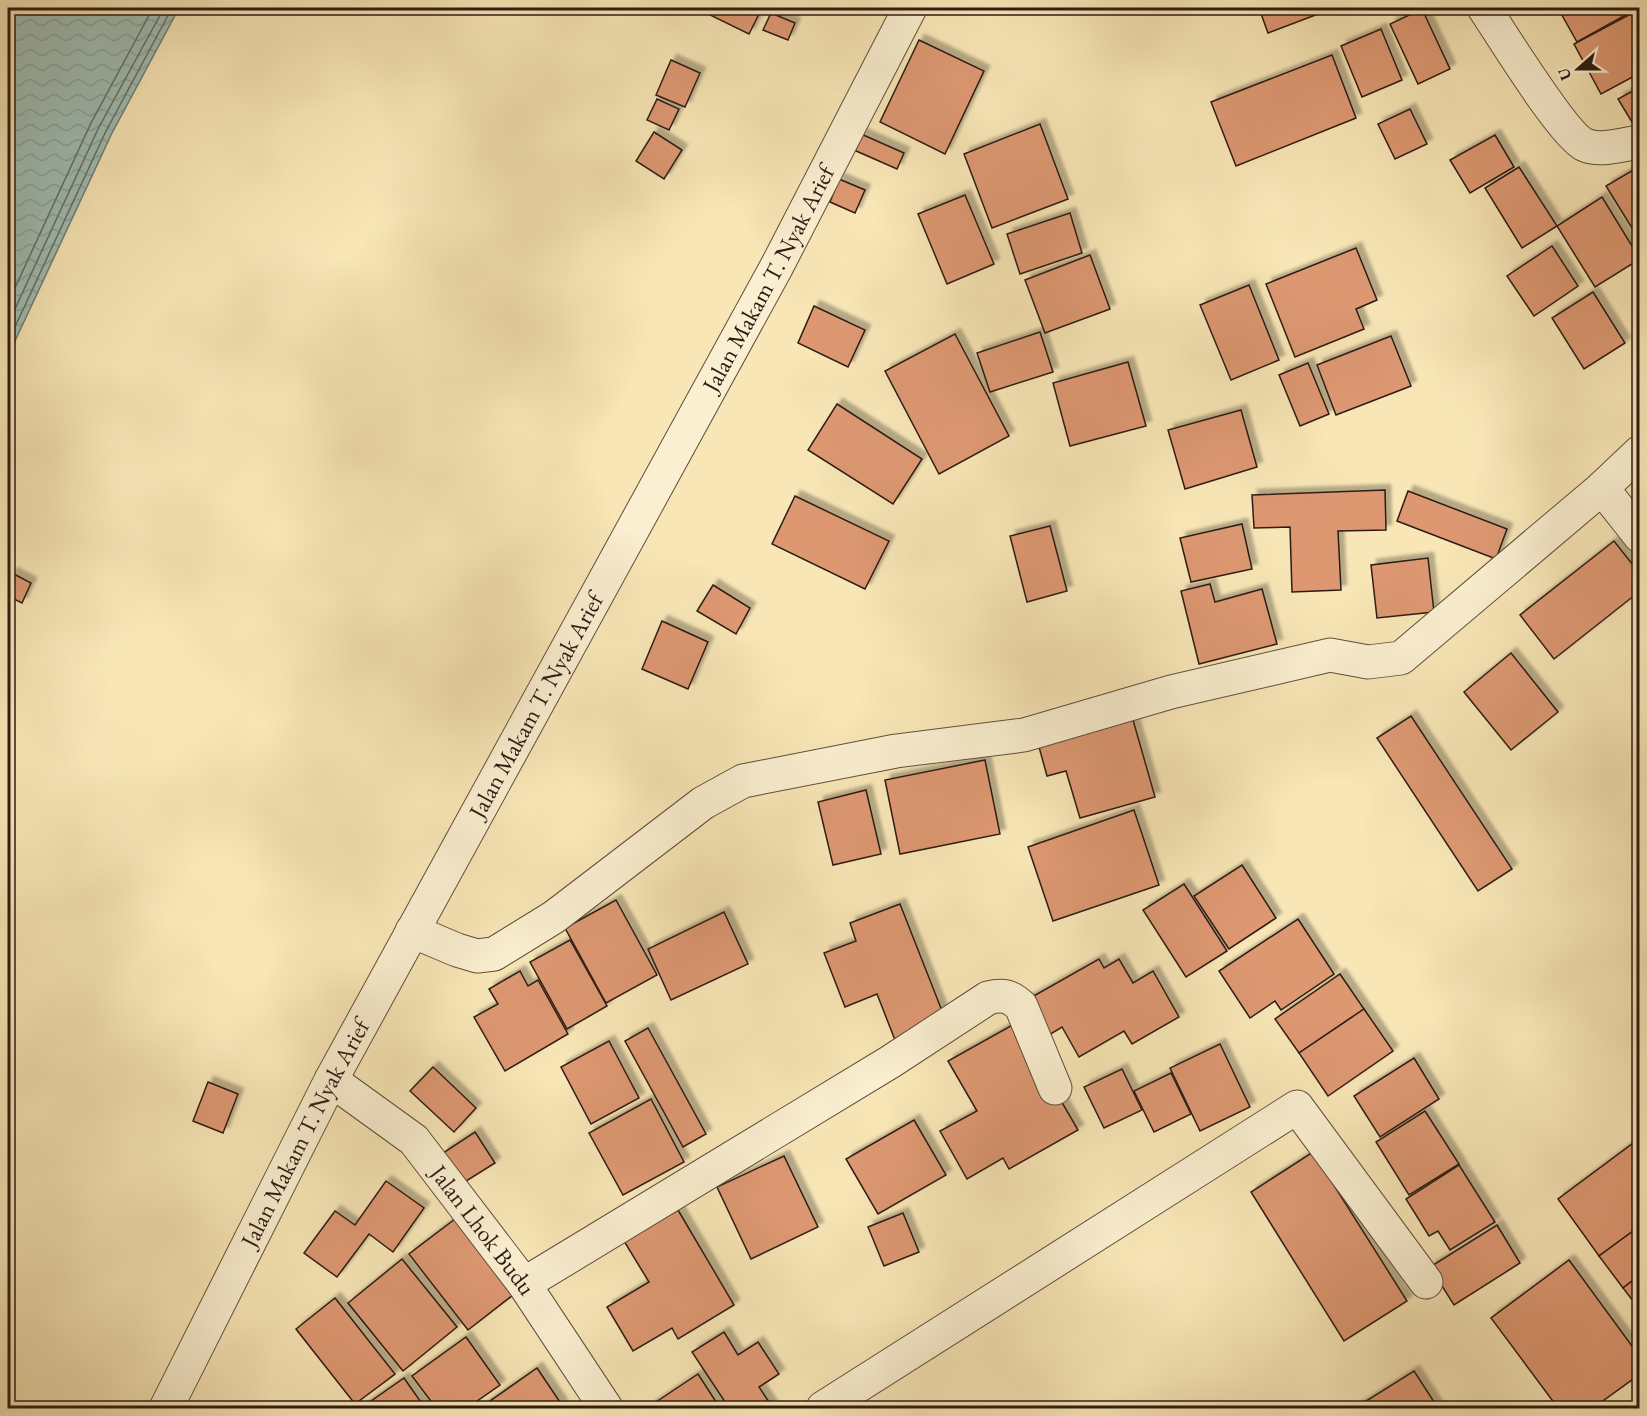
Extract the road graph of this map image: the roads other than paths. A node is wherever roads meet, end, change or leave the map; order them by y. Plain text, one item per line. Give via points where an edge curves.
1 (910, 8) edge
2 (1484, 8) edge
3 (1640, 142) edge
4 (1640, 452) edge
5 (1602, 488) junction
6 (1640, 536) edge
7 (412, 931) junction
8 (331, 1080) junction
9 (1055, 1088) dead end
10 (1426, 1282) dead end
11 (524, 1284) junction
12 (166, 1408) edge
13 (606, 1408) edge
14 (823, 1408) edge

1 - 7 street, Jalan Makam T. Nyak Arief via 777,266
2 - 3 street via 1564,125 1583,144 1596,148
4 - 5 street
5 - 6 street
5 - 7 street via 1401,658 1368,662 1330,655 1171,692 1023,735 896,751 743,781 703,803 554,917 494,954 477,956
7 - 8 street, Jalan Makam T. Nyak Arief
8 - 11 street, Jalan Lhok Budu via 414,1140
8 - 12 street, Jalan Makam T. Nyak Arief
9 - 11 street via 1021,1006 1001,995 988,998 890,1062
10 - 14 street via 1297,1107
11 - 13 street, Jalan Lhok Budu

